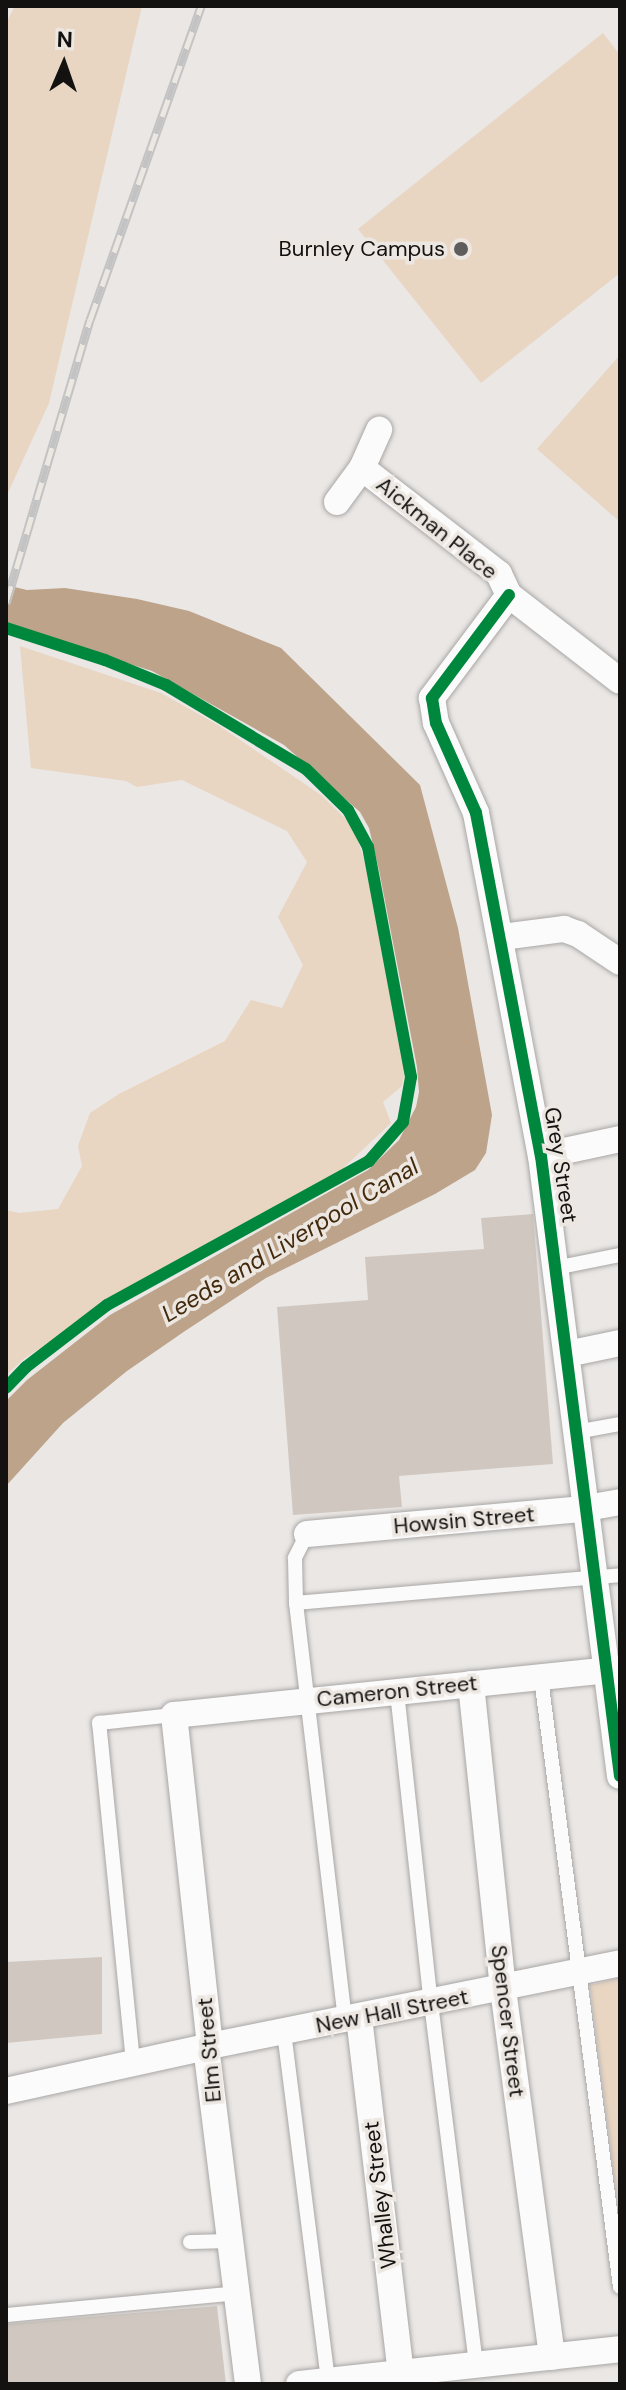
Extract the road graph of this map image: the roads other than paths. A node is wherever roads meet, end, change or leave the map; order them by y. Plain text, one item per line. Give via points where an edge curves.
1 (379, 430) dead end
2 (362, 468) junction
3 (337, 502) dead end
4 (509, 595) junction
5 (620, 681) edge
6 (502, 937) junction
7 (620, 962) edge
8 (620, 1139) edge
9 (541, 1156) junction
10 (620, 1255) edge
11 (555, 1268) junction
12 (620, 1343) edge
13 (567, 1354) junction
14 (620, 1424) edge
15 (576, 1432) junction
16 (620, 1502) edge
17 (586, 1508) junction
18 (307, 1534) joint
19 (608, 1577) edge
20 (296, 1603) junction
21 (614, 1670) edge
22 (541, 1678) junction
23 (471, 1684) junction
24 (397, 1692) junction
25 (309, 1700) junction
26 (174, 1715) junction
27 (617, 1736) edge
28 (620, 1776) edge
29 (620, 1963) edge
30 (579, 1972) junction
31 (503, 1989) junction
32 (431, 2003) junction
33 (352, 2018) junction
34 (284, 2032) junction
35 (208, 2046) junction
36 (133, 2062) junction
37 (6, 2091) edge
38 (230, 2241) junction
39 (190, 2242) dead end
40 (620, 2287) edge
41 (237, 2293) junction
42 (6, 2315) edge
43 (620, 2349) edge
44 (552, 2357) junction
45 (476, 2365) junction
46 (401, 2373) junction
47 (328, 2381) junction
48 (248, 2384) edge
49 (299, 2384) edge

1 - 2 street
2 - 3 street
2 - 4 street, Aickman Place via 499,574
4 - 5 street, Aickman Place
4 - 6 street, Grey Street via 432,698 436,723 476,813
6 - 7 street via 564,929
6 - 9 street, Grey Street
8 - 9 street
9 - 11 street, Grey Street
10 - 11 lane
11 - 13 street, Grey Street
12 - 13 street
13 - 15 street, Grey Street
14 - 15 lane
15 - 17 street, Grey Street
16 - 17 street, Howsin Street
17 - 18 street, Howsin Street
17 - 19 street, Grey Street
18 - 20 lane via 295,1558
19 - 20 lane
19 - 21 street, Grey Street
20 - 25 lane
21 - 22 street, Cameron Street
21 - 27 street, Grey Street
22 - 23 street, Cameron Street
22 - 30 lane
23 - 24 street, Cameron Street
23 - 31 street, Spencer Street
24 - 25 street, Cameron Street
24 - 32 lane
25 - 26 street, Cameron Street
25 - 33 lane
26 - 35 street, Elm Street
26 - 36 lane via 99,1723
27 - 28 street, Grey Street
29 - 30 street, New Hall Street
30 - 31 street, New Hall Street
30 - 40 lane
31 - 32 street, New Hall Street
31 - 44 street, Spencer Street
32 - 33 street, New Hall Street
32 - 45 lane
33 - 34 street, New Hall Street
33 - 46 street, Whalley Street
34 - 35 street, New Hall Street
34 - 47 lane
35 - 36 street, New Hall Street
35 - 38 street, Elm Street
36 - 37 street, New Hall Street
38 - 39 lane
38 - 41 street, Elm Street
41 - 42 lane
41 - 48 street, Elm Street
43 - 44 street
44 - 45 street
45 - 46 street
46 - 47 street
47 - 49 street

